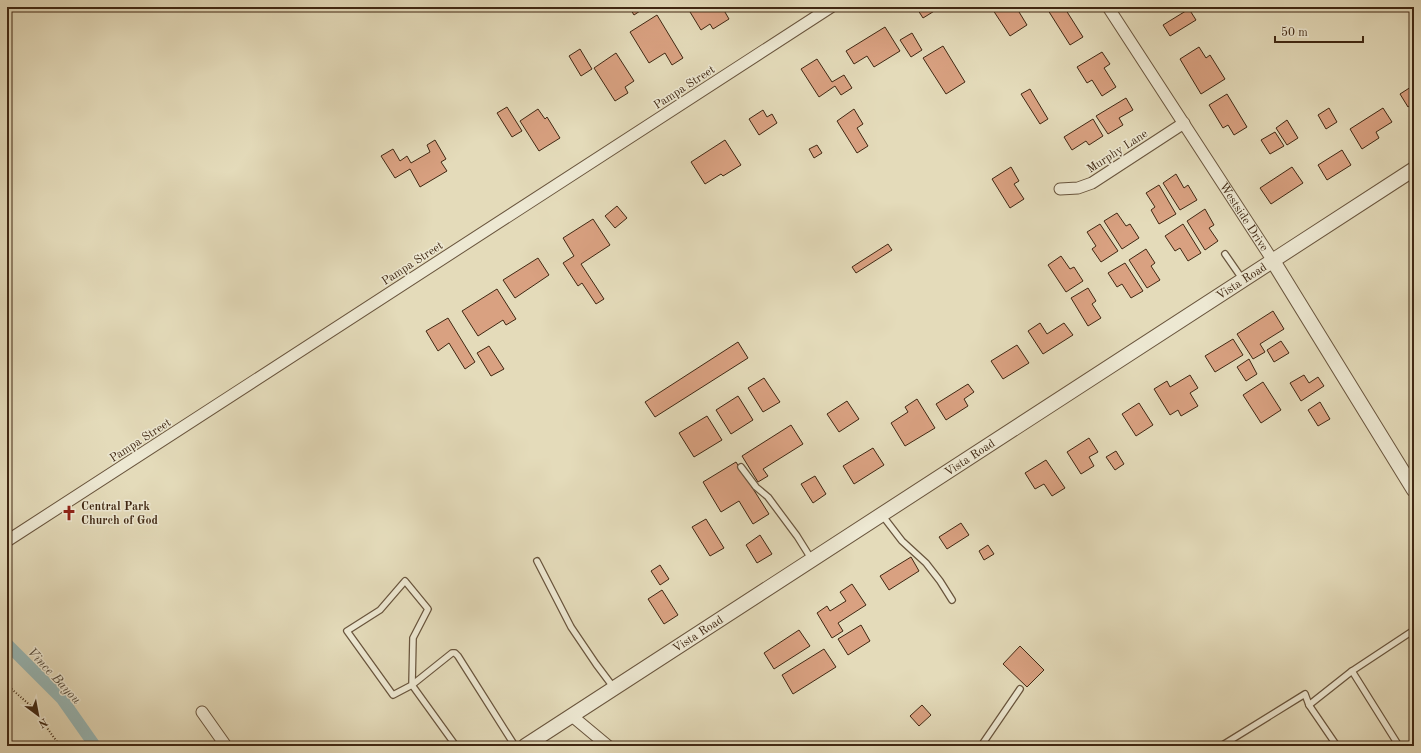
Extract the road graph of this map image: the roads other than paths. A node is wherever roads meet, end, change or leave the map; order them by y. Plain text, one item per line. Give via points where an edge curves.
1 (830, 7) edge
2 (1108, 7) edge
3 (1184, 124) junction
4 (1414, 170) edge
5 (1060, 189) dead end
6 (1225, 254) dead end
7 (1273, 261) junction
8 (1243, 281) junction
9 (741, 468) dead end
10 (1414, 490) edge
11 (882, 515) junction
12 (7, 541) edge
13 (812, 560) junction
14 (537, 561) dead end
15 (952, 600) dead end
16 (1414, 630) edge
17 (1352, 670) junction
18 (412, 685) junction
19 (614, 688) junction
20 (1020, 689) dead end
21 (1309, 705) junction
22 (202, 712) dead end
23 (572, 716) junction
24 (226, 746) edge
25 (456, 746) edge
26 (515, 746) edge
27 (525, 746) edge
28 (608, 746) edge
29 (981, 746) edge
30 (1221, 746) edge
31 (1337, 746) edge
32 (1399, 746) edge

1 - 12 street, Pampa Street
2 - 3 street, Westside Drive
3 - 5 street, Murphy Lane via 1092,183 1078,188
3 - 7 street, Westside Drive
4 - 7 street, Vista Road
6 - 8 lane
7 - 8 street, Vista Road
7 - 10 street, Westside Drive
8 - 11 street, Vista Road
9 - 13 lane via 768,497
11 - 13 street, Vista Road
11 - 15 lane via 902,541 926,563
13 - 19 street, Vista Road
14 - 19 lane via 571,627
16 - 17 lane
17 - 21 lane
17 - 32 lane
18 - 18 lane via 393,695 348,631 380,610 405,581 428,609 413,638
18 - 25 lane
18 - 26 lane via 455,653
19 - 23 street, Vista Road
20 - 29 lane
21 - 30 lane via 1305,694
21 - 31 lane
22 - 24 street
23 - 27 street, Vista Road
23 - 28 street

